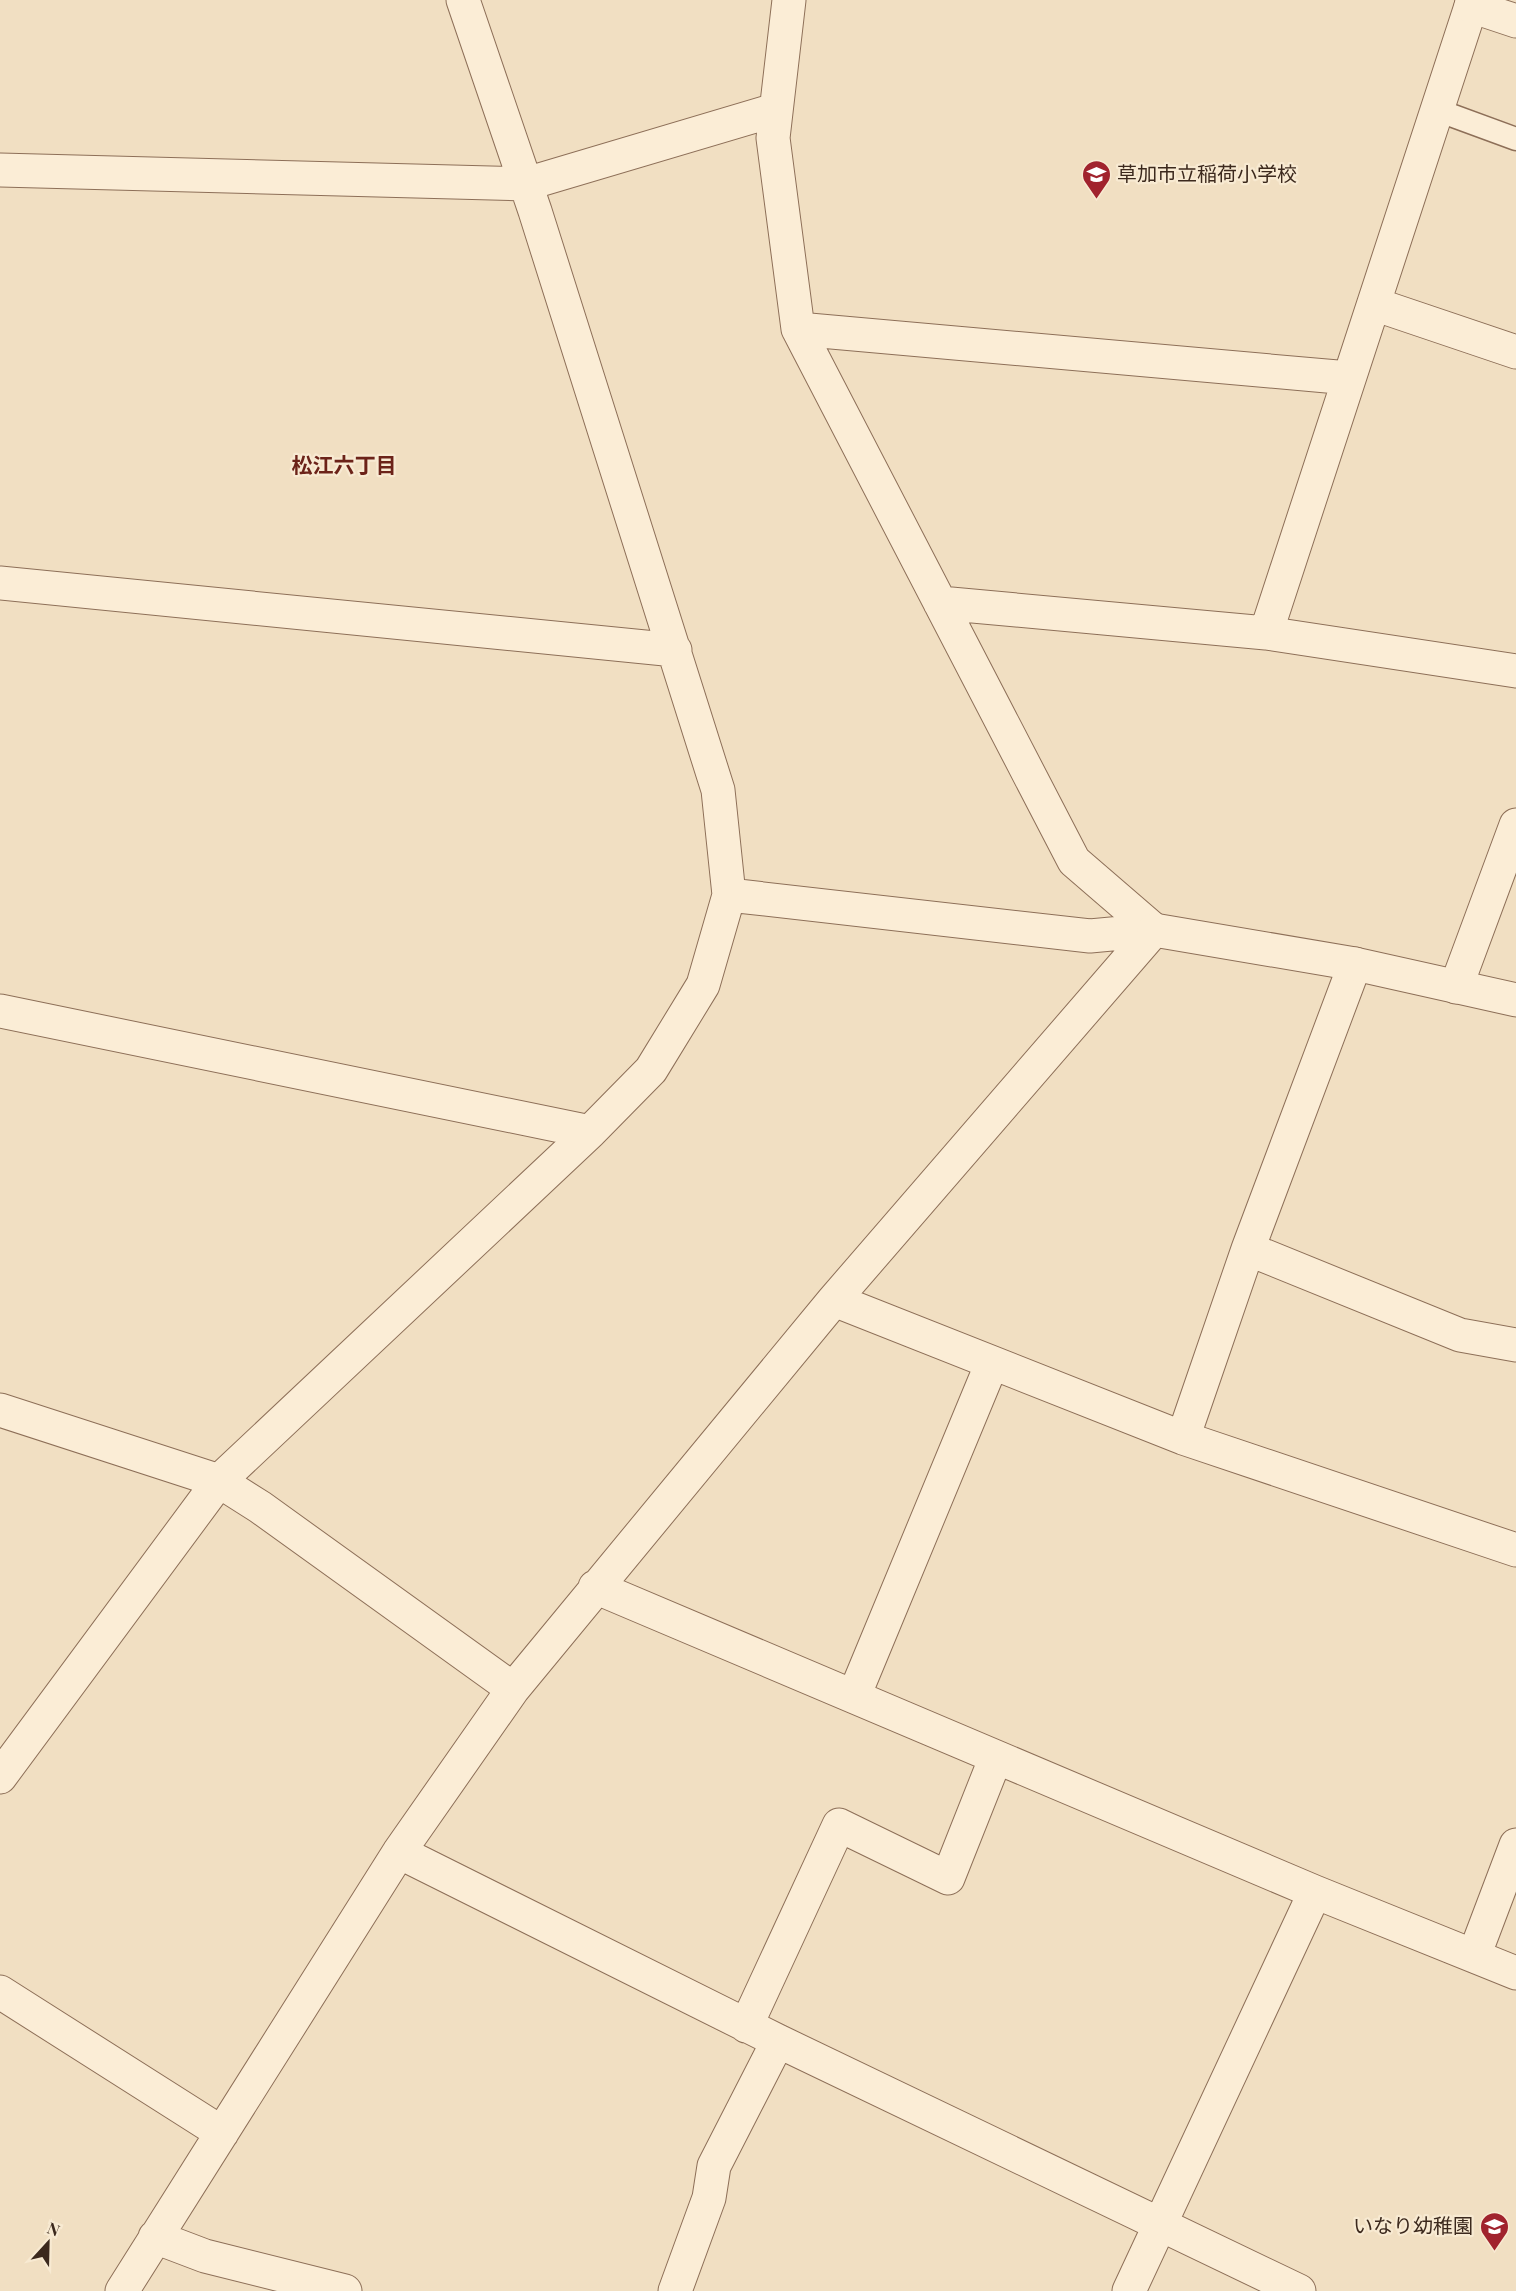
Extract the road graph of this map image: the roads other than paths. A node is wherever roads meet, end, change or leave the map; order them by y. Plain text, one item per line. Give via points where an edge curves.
1 (463, 0) edge
2 (789, 0) edge
3 (1472, 3) edge
4 (1516, 21) edge
5 (775, 110) junction
6 (1437, 110) junction
7 (1516, 139) edge
8 (0, 170) edge
9 (526, 184) junction
10 (1374, 304) junction
11 (798, 329) junction
12 (1516, 352) edge
13 (1349, 378) junction
14 (0, 583) edge
15 (940, 603) junction
16 (1266, 633) junction
17 (675, 650) junction
18 (1516, 670) edge
19 (1516, 825) edge
20 (729, 895) junction
21 (1154, 930) junction
22 (1355, 964) junction
23 (1456, 987) junction
24 (1516, 1000) edge
25 (0, 1011) edge
26 (590, 1132) junction
27 (1248, 1249) junction
28 (834, 1300) junction
29 (1516, 1345) edge
30 (992, 1363) junction
31 (0, 1410) edge
32 (1183, 1438) junction
33 (219, 1481) junction
34 (1516, 1550) edge
35 (595, 1587) junction
36 (513, 1689) junction
37 (854, 1696) junction
38 (996, 1757) junction
39 (0, 1777) edge
40 (1516, 1845) edge
41 (399, 1852) junction
42 (1315, 1892) junction
43 (1474, 1956) junction
44 (1516, 1973) edge
45 (0, 1992) edge
46 (746, 2026) junction
47 (778, 2041) junction
48 (222, 2133) junction
49 (1162, 2224) junction
50 (155, 2237) junction
51 (122, 2291) edge
52 (345, 2291) edge
53 (675, 2291) edge
54 (1129, 2291) edge
55 (1299, 2291) edge

1 - 9 street
2 - 5 street
3 - 4 street
3 - 6 street
5 - 9 street
5 - 11 street via 773,138
6 - 7 lane
6 - 10 street
8 - 9 street
9 - 17 street
10 - 12 street
10 - 13 street
11 - 13 street
11 - 15 street
13 - 16 street
14 - 17 street
15 - 16 street
15 - 21 street via 1074,861
16 - 18 street
17 - 20 street via 718,790
19 - 23 street
20 - 21 street via 1090,936
20 - 26 street via 702,985 651,1070
21 - 22 street
21 - 28 street
22 - 23 street
22 - 27 street
23 - 24 street
25 - 26 street
26 - 33 street
27 - 29 street via 1460,1335
27 - 32 street
28 - 30 street
28 - 35 street
30 - 32 street
30 - 37 street
31 - 33 street
32 - 34 street
33 - 36 street
33 - 39 street
35 - 36 street
35 - 37 street
36 - 41 street
37 - 38 street
38 - 42 street
38 - 46 street via 948,1878 839,1825
40 - 43 street
41 - 46 street
41 - 48 street
42 - 43 street
42 - 49 street
43 - 44 street
45 - 48 street
46 - 47 street
47 - 49 street
47 - 53 street via 714,2166 709,2198
48 - 50 street
49 - 54 street
49 - 55 street
50 - 51 street
50 - 52 street via 205,2256

